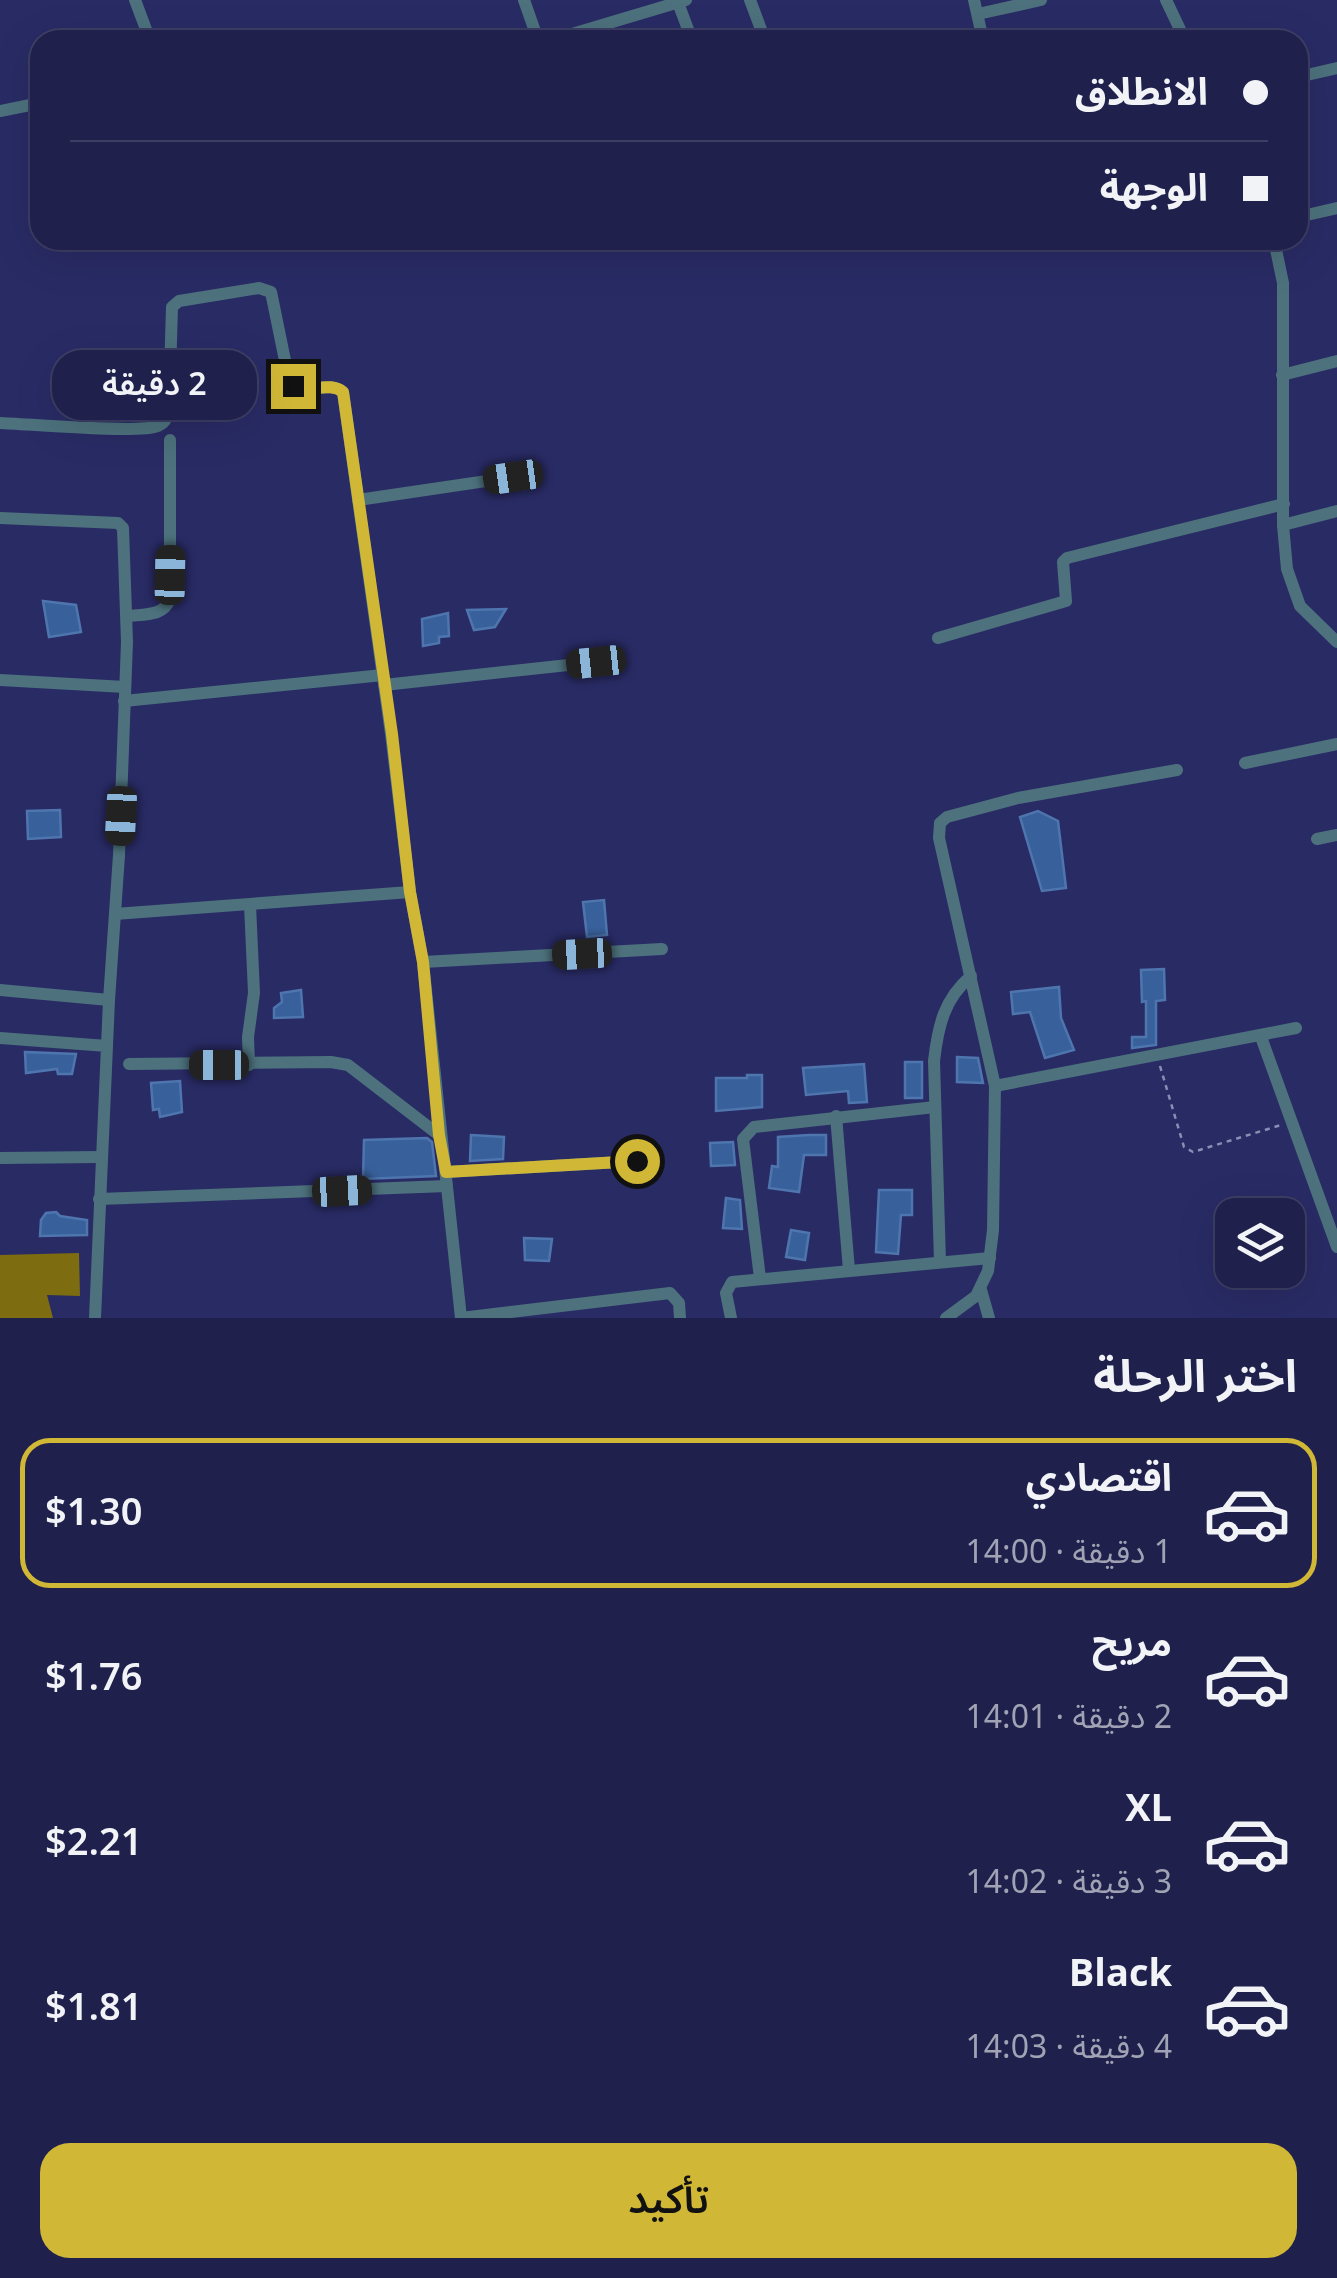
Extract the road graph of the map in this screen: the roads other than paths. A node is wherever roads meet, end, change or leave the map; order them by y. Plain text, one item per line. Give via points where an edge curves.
1 (135, 0) edge
2 (524, 0) edge
3 (750, 0) edge
4 (1041, 0) edge
5 (1166, 0) edge
6 (680, 1) edge
7 (976, 7) edge
8 (146, 30) edge
9 (534, 30) edge
10 (585, 30) edge
11 (689, 30) edge
12 (761, 30) edge
13 (1180, 30) edge
14 (1337, 68) edge
15 (1308, 75) edge
16 (30, 105) edge
17 (0, 111) edge
18 (1337, 208) edge
19 (1308, 215) edge
20 (1276, 250) edge
21 (1337, 361) edge
22 (1282, 375) junction
23 (0, 423) edge
24 (170, 440) dead end
25 (513, 477) dead end
26 (358, 500) junction
27 (1284, 504) junction
28 (1337, 511) edge
29 (0, 518) edge
30 (1283, 525) junction
31 (127, 616) junction
32 (938, 638) dead end
33 (1337, 642) edge
34 (596, 662) dead end
35 (0, 680) edge
36 (384, 680) junction
37 (124, 694) junction
38 (1337, 744) edge
39 (1244, 764) dead end
40 (1178, 770) dead end
41 (1337, 835) edge
42 (1317, 839) dead end
43 (410, 892) junction
44 (250, 905) junction
45 (115, 914) junction
46 (662, 949) dead end
47 (423, 962) junction
48 (971, 976) junction
49 (0, 990) edge
50 (110, 1000) junction
51 (1296, 1028) dead end
52 (1261, 1037) junction
53 (0, 1038) edge
54 (107, 1046) junction
55 (128, 1064) dead end
56 (249, 1065) junction
57 (995, 1086) junction
58 (935, 1108) junction
59 (836, 1116) junction
60 (439, 1135) junction
61 (100, 1157) junction
62 (0, 1158) edge
63 (637, 1161) dead end
64 (447, 1180) junction
65 (99, 1199) junction
66 (1337, 1248) edge
67 (990, 1258) junction
68 (940, 1262) junction
69 (849, 1270) junction
70 (760, 1278) junction
71 (981, 1290) junction
72 (95, 1318) edge
73 (461, 1318) edge
74 (680, 1318) edge
75 (731, 1318) edge
76 (946, 1318) edge
77 (989, 1318) edge

1 - 8 street
2 - 9 street
3 - 12 street
4 - 7 street
5 - 13 street
6 - 10 street
6 - 11 street
14 - 15 street
16 - 17 street
18 - 19 street
20 - 22 street via 1283,283
21 - 22 street
22 - 27 street
23 - 26 street via 159,426 169,406 172,307 267,288 289,382 299,389 343,392
24 - 31 street via 170,599 159,612
25 - 26 street
26 - 36 street
27 - 30 street
27 - 32 street via 1067,558 1066,601
28 - 30 street
29 - 31 street via 118,523
30 - 33 street via 1287,569 1300,606
31 - 37 street
34 - 36 street
35 - 37 street
36 - 37 street
36 - 43 street
37 - 45 street
38 - 39 street
40 - 48 street via 1018,798 940,823
41 - 42 street
43 - 44 street
43 - 47 street
44 - 45 street
44 - 56 street
45 - 50 street
46 - 47 street
47 - 60 street
48 - 57 street
48 - 58 street via 953,992 937,1034
49 - 50 street
50 - 54 street
51 - 52 street
52 - 57 street
52 - 66 street
53 - 54 street
54 - 61 street
55 - 56 street
56 - 60 street via 348,1065
57 - 67 street
58 - 59 street
58 - 68 street
59 - 69 street
59 - 70 street via 746,1133
60 - 64 street
61 - 62 street
61 - 65 street
63 - 64 street
64 - 65 street
64 - 73 street
65 - 72 street
67 - 68 street
67 - 71 street
68 - 69 street
69 - 70 street
70 - 75 street via 728,1285
71 - 76 street
71 - 77 street
73 - 74 street via 670,1293

